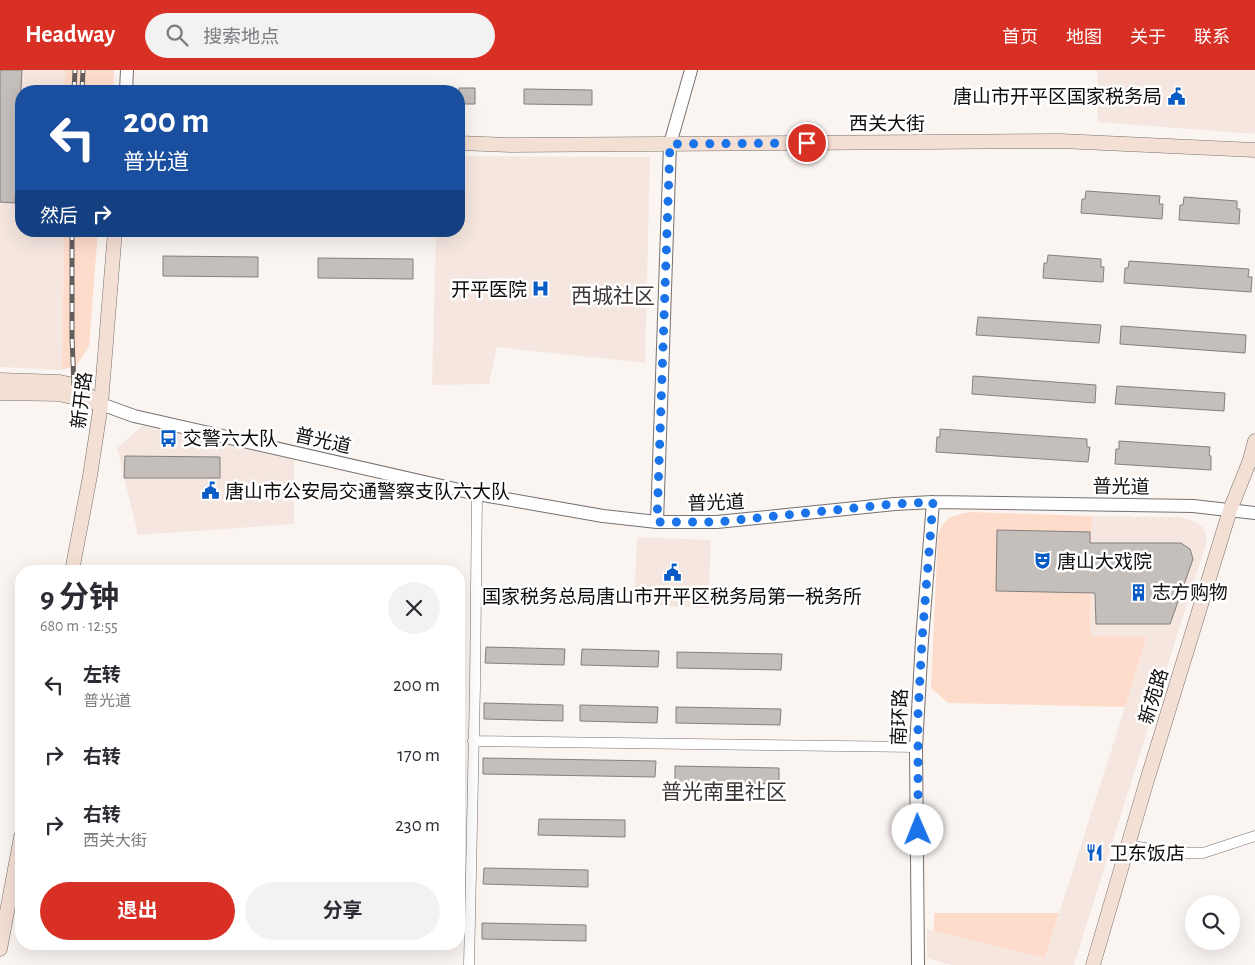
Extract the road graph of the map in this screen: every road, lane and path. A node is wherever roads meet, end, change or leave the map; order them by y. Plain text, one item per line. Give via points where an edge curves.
1 (127, 70) edge
2 (691, 70) edge
3 (126, 85) edge
4 (465, 143) edge
5 (670, 144) junction
6 (1255, 150) edge
7 (115, 237) edge
8 (0, 380) edge
9 (0, 393) edge
10 (101, 404) junction
11 (1255, 441) edge
12 (477, 494) junction
13 (933, 502) junction
14 (1230, 510) junction
15 (1255, 513) edge
16 (657, 522) junction
17 (73, 565) edge
18 (473, 741) junction
19 (916, 747) junction
20 (1255, 836) edge
21 (1128, 846) junction
22 (15, 869) edge
23 (0, 949) edge
24 (469, 965) edge
25 (918, 965) edge
26 (1093, 965) edge

1 - 3 street
2 - 5 street
4 - 5 main road, 西关大街
5 - 6 main road, 西关大街 via 1061,141
5 - 16 street
7 - 10 main road, 新开路
8 - 10 main road, 普光道 via 74,385
9 - 10 main road, 普光道 via 60,394
10 - 12 street, 普光道 via 134,416
10 - 17 main road, 新开路
11 - 14 main road, 新苑路
12 - 16 street, 普光道
12 - 18 street
13 - 14 street, 普光道 via 1193,506
13 - 16 street, 普光道 via 717,522
13 - 19 street, 南环路
14 - 15 street, 普光道
14 - 21 main road, 新苑路
18 - 19 street
18 - 24 street
19 - 25 street, 南环路
20 - 21 street via 1203,853 1172,853
21 - 26 main road, 新苑路
22 - 23 main road

